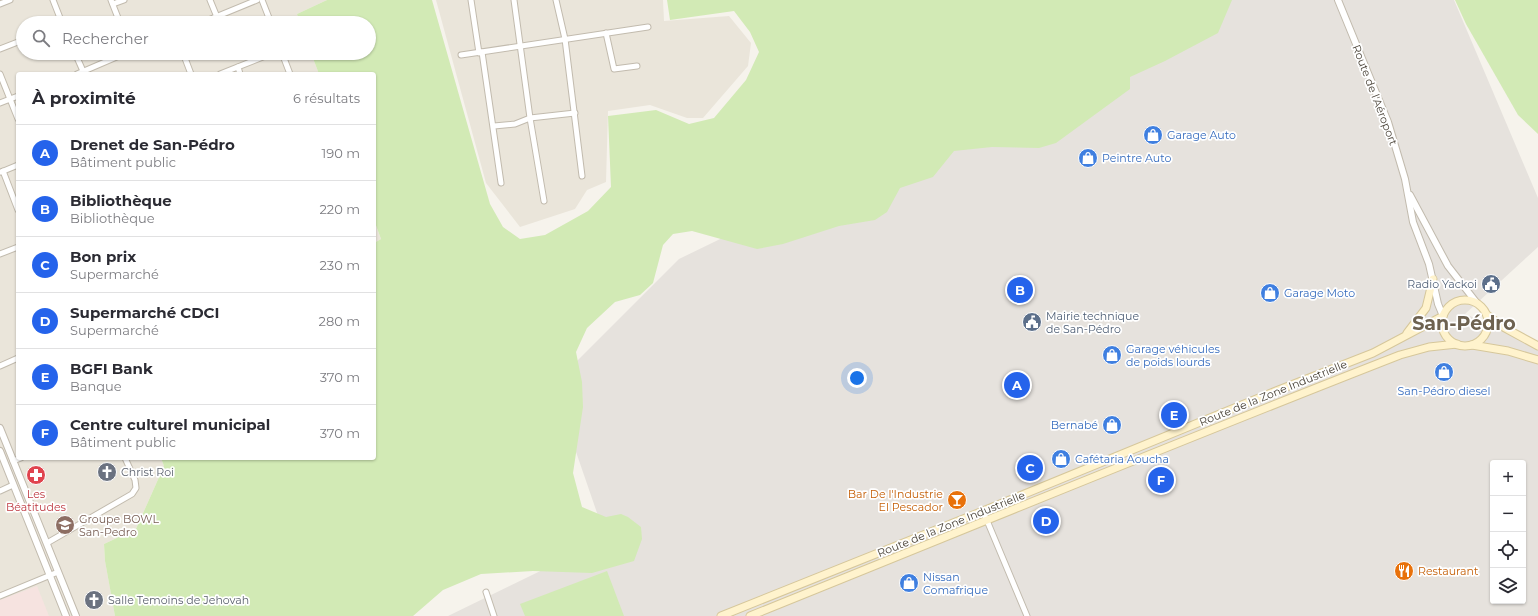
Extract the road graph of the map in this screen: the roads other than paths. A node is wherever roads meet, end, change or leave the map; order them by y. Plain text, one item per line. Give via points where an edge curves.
1 (10, 0) edge
2 (53, 0) edge
3 (124, 0) edge
4 (210, 0) edge
5 (257, 0) edge
6 (262, 0) edge
7 (471, 0) edge
8 (514, 0) edge
9 (556, 0) edge
10 (1338, 0) edge
11 (112, 2) edge
12 (0, 4) edge
13 (59, 16) edge
14 (117, 16) edge
15 (217, 16) edge
16 (219, 16) edge
17 (268, 16) edge
18 (648, 27) dead end
19 (606, 33) junction
20 (565, 39) junction
21 (16, 43) edge
22 (520, 46) junction
23 (0, 49) edge
24 (481, 52) junction
25 (461, 55) dead end
26 (78, 60) edge
27 (109, 60) edge
28 (186, 60) edge
29 (256, 60) edge
30 (285, 60) edge
31 (637, 66) dead end
32 (238, 67) junction
33 (83, 71) joint
34 (190, 72) edge
35 (225, 72) edge
36 (239, 72) edge
37 (289, 72) edge
38 (0, 74) edge
39 (16, 97) edge
40 (10, 99) junction
41 (0, 103) edge
42 (575, 113) junction
43 (16, 114) edge
44 (530, 118) junction
45 (494, 126) junction
46 (16, 166) edge
47 (1, 172) edge
48 (582, 176) dead end
49 (501, 183) dead end
50 (1408, 192) junction
51 (544, 201) dead end
52 (16, 206) edge
53 (16, 249) edge
54 (0, 254) edge
55 (1433, 279) junction
56 (1476, 302) junction
57 (1487, 314) junction
58 (1443, 316) junction
59 (1403, 338) junction
60 (1457, 344) junction
61 (1472, 345) junction
62 (1538, 346) edge
63 (16, 359) edge
64 (1538, 360) edge
65 (0, 366) edge
66 (0, 428) edge
67 (0, 452) edge
68 (16, 460) edge
69 (126, 460) edge
70 (13, 461) junction
71 (14, 485) junction
72 (0, 491) edge
73 (984, 511) junction
74 (987, 520) junction
75 (47, 543) junction
76 (58, 572) junction
77 (50, 576) junction
78 (486, 592) dead end
79 (0, 596) edge
80 (66, 616) edge
81 (76, 616) edge
82 (494, 616) edge
83 (721, 616) edge
84 (750, 616) edge
85 (1027, 616) edge

1 - 12 street
2 - 13 street
3 - 11 street
4 - 15 street
5 - 16 street
6 - 17 street
7 - 24 street
8 - 22 street
9 - 20 street
10 - 50 street, Route de l'Aéroport via 1388,122
11 - 14 street
18 - 19 street
19 - 20 street
19 - 31 street via 614,69
20 - 22 street
20 - 42 street
21 - 23 street
22 - 24 street
22 - 44 street
24 - 25 street
24 - 45 street
26 - 33 street
27 - 33 street
28 - 34 street
29 - 32 street
30 - 37 street
32 - 35 street
32 - 36 street
38 - 40 street
39 - 40 street
40 - 41 street
40 - 43 street
42 - 44 street
42 - 48 street
44 - 45 street via 514,124
44 - 51 street
45 - 49 street
46 - 47 street
47 - 52 street
50 - 55 street, Route de l'Aéroport via 1413,222
50 - 56 street, Route de l'Aéroport via 1448,266
53 - 54 street
55 - 58 street, Route de l'Aéroport
55 - 59 main road via 1426,308
56 - 57 main road
56 - 58 main road via 1468,300 1454,303
57 - 61 main road via 1487,331
57 - 62 main road via 1505,328
58 - 59 main road, Route de la Zone Industrielle
58 - 60 main road via 1445,333
59 - 73 main road, Route de la Zone Industrielle via 1316,377
60 - 61 main road
60 - 74 main road, Route de la Zone Industrielle via 1429,347 1394,358 1082,480
61 - 64 main road
63 - 65 street
66 - 70 street
67 - 71 street
68 - 70 street
69 - 75 street via 136,488 132,494
70 - 75 street
71 - 72 street
71 - 77 street
73 - 74 street
73 - 83 main road, Route de la Zone Industrielle
74 - 84 main road, Route de la Zone Industrielle
74 - 85 street
75 - 76 street
76 - 77 street
76 - 81 street
77 - 79 street
77 - 80 street
78 - 82 street

